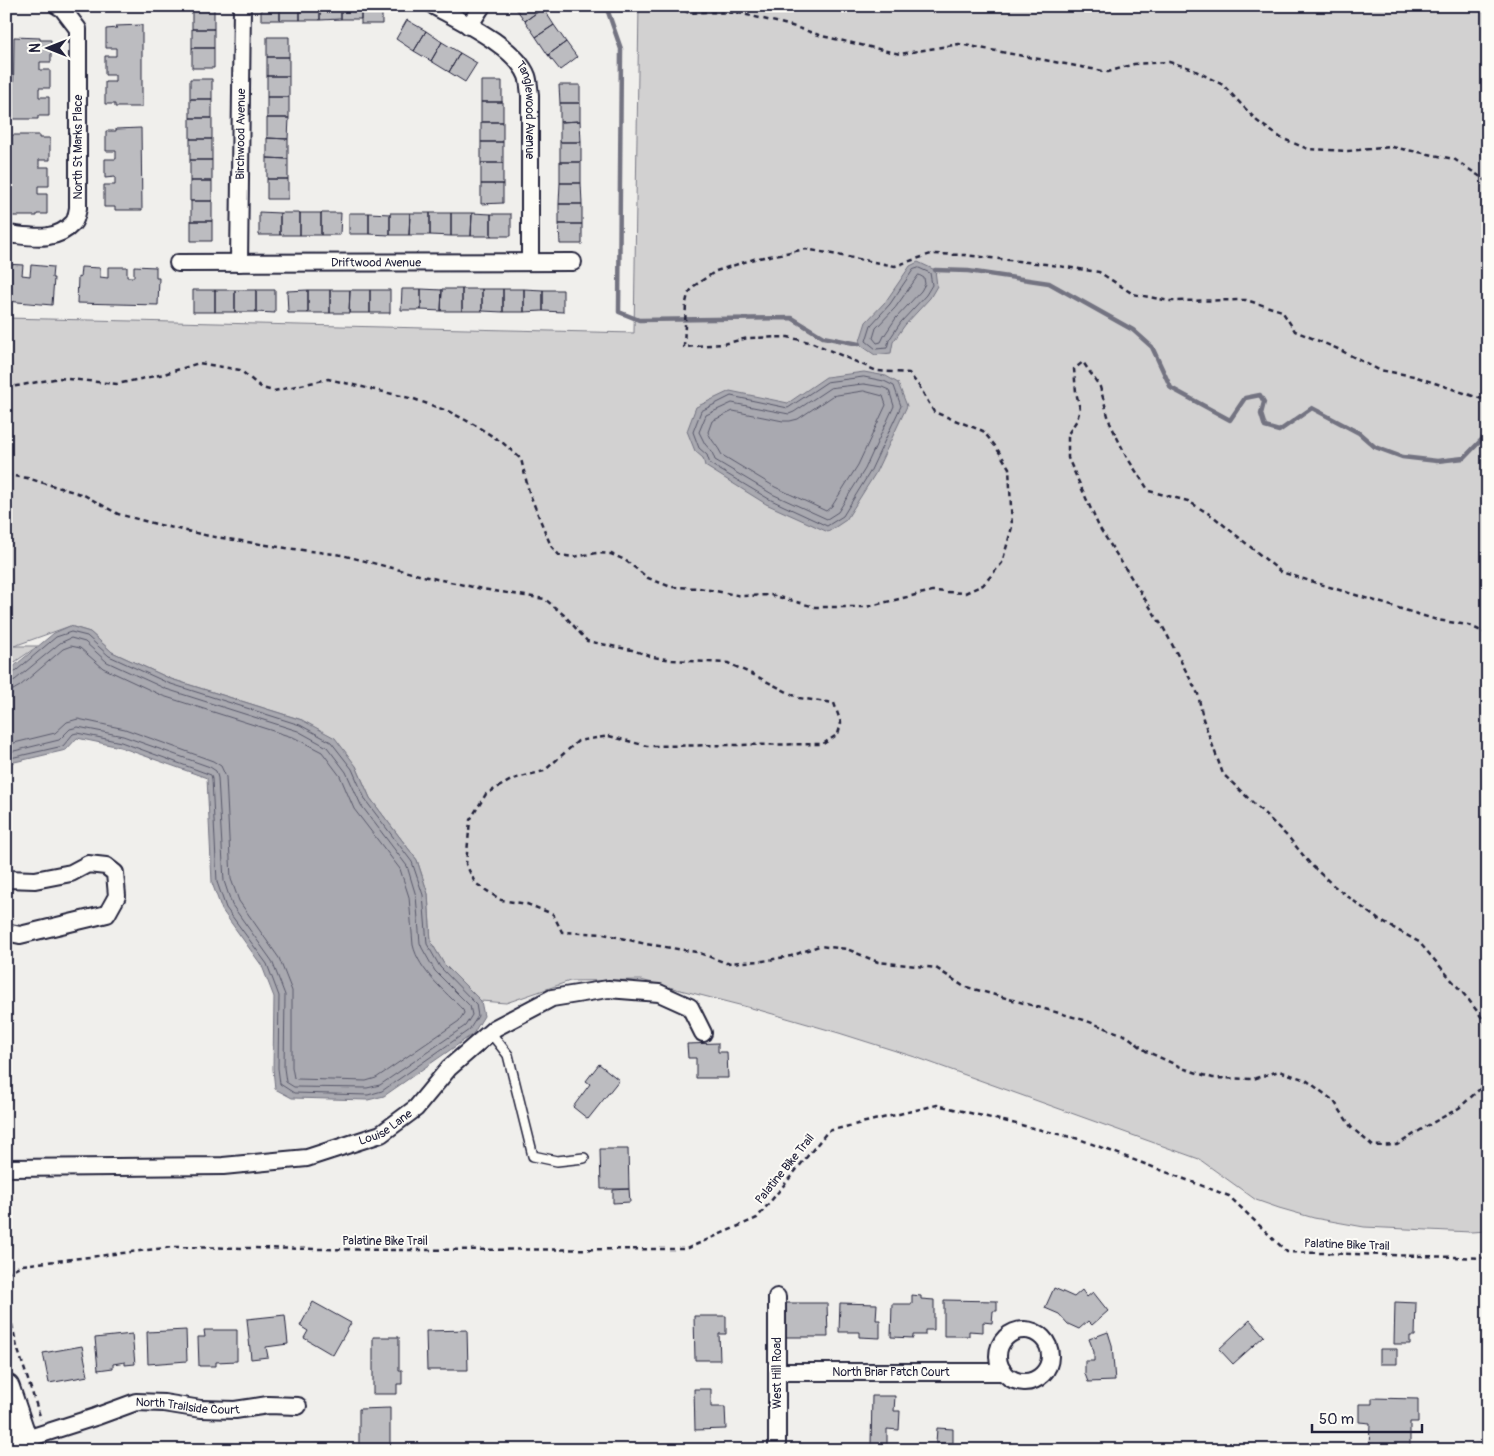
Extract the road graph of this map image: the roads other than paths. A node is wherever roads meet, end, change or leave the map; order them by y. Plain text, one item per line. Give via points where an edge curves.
1 (58, 6) edge
2 (242, 6) edge
3 (434, 6) edge
4 (482, 6) edge
5 (469, 26) junction
6 (6, 234) edge
7 (530, 262) junction
8 (573, 262) dead end
9 (178, 263) dead end
10 (239, 263) junction
11 (7, 881) edge
12 (6, 932) edge
13 (490, 1032) junction
14 (703, 1033) dead end
15 (584, 1158) dead end
16 (6, 1168) edge
17 (777, 1297) dead end
18 (777, 1372) junction
19 (1004, 1372) dead end
20 (6, 1388) edge
21 (298, 1406) dead end
22 (32, 1441) edge
23 (777, 1450) edge

1 - 6 street, North St Marks Place via 78,29 78,208 74,222 47,238
2 - 10 street, Birchwood Avenue
3 - 5 street, Tanglewood Avenue
4 - 5 street
5 - 7 street, Tanglewood Avenue via 507,50 528,76
7 - 8 street, Driftwood Avenue
7 - 10 street, Driftwood Avenue
9 - 10 street, Driftwood Avenue
11 - 12 street via 71,874 88,864 106,866 115,874 117,896 107,914 20,935
13 - 14 street, Louise Lane via 552,998 608,989 660,993 690,1008
13 - 15 lane via 508,1055 533,1156 557,1161
13 - 16 street, Louise Lane via 449,1068 416,1108 381,1134 306,1158 222,1166
17 - 18 street, West Hill Road
18 - 19 street, North Briar Patch Court
18 - 23 street, West Hill Road
20 - 22 main road
21 - 22 street, North Trailside Court via 268,1404 235,1410 136,1402

